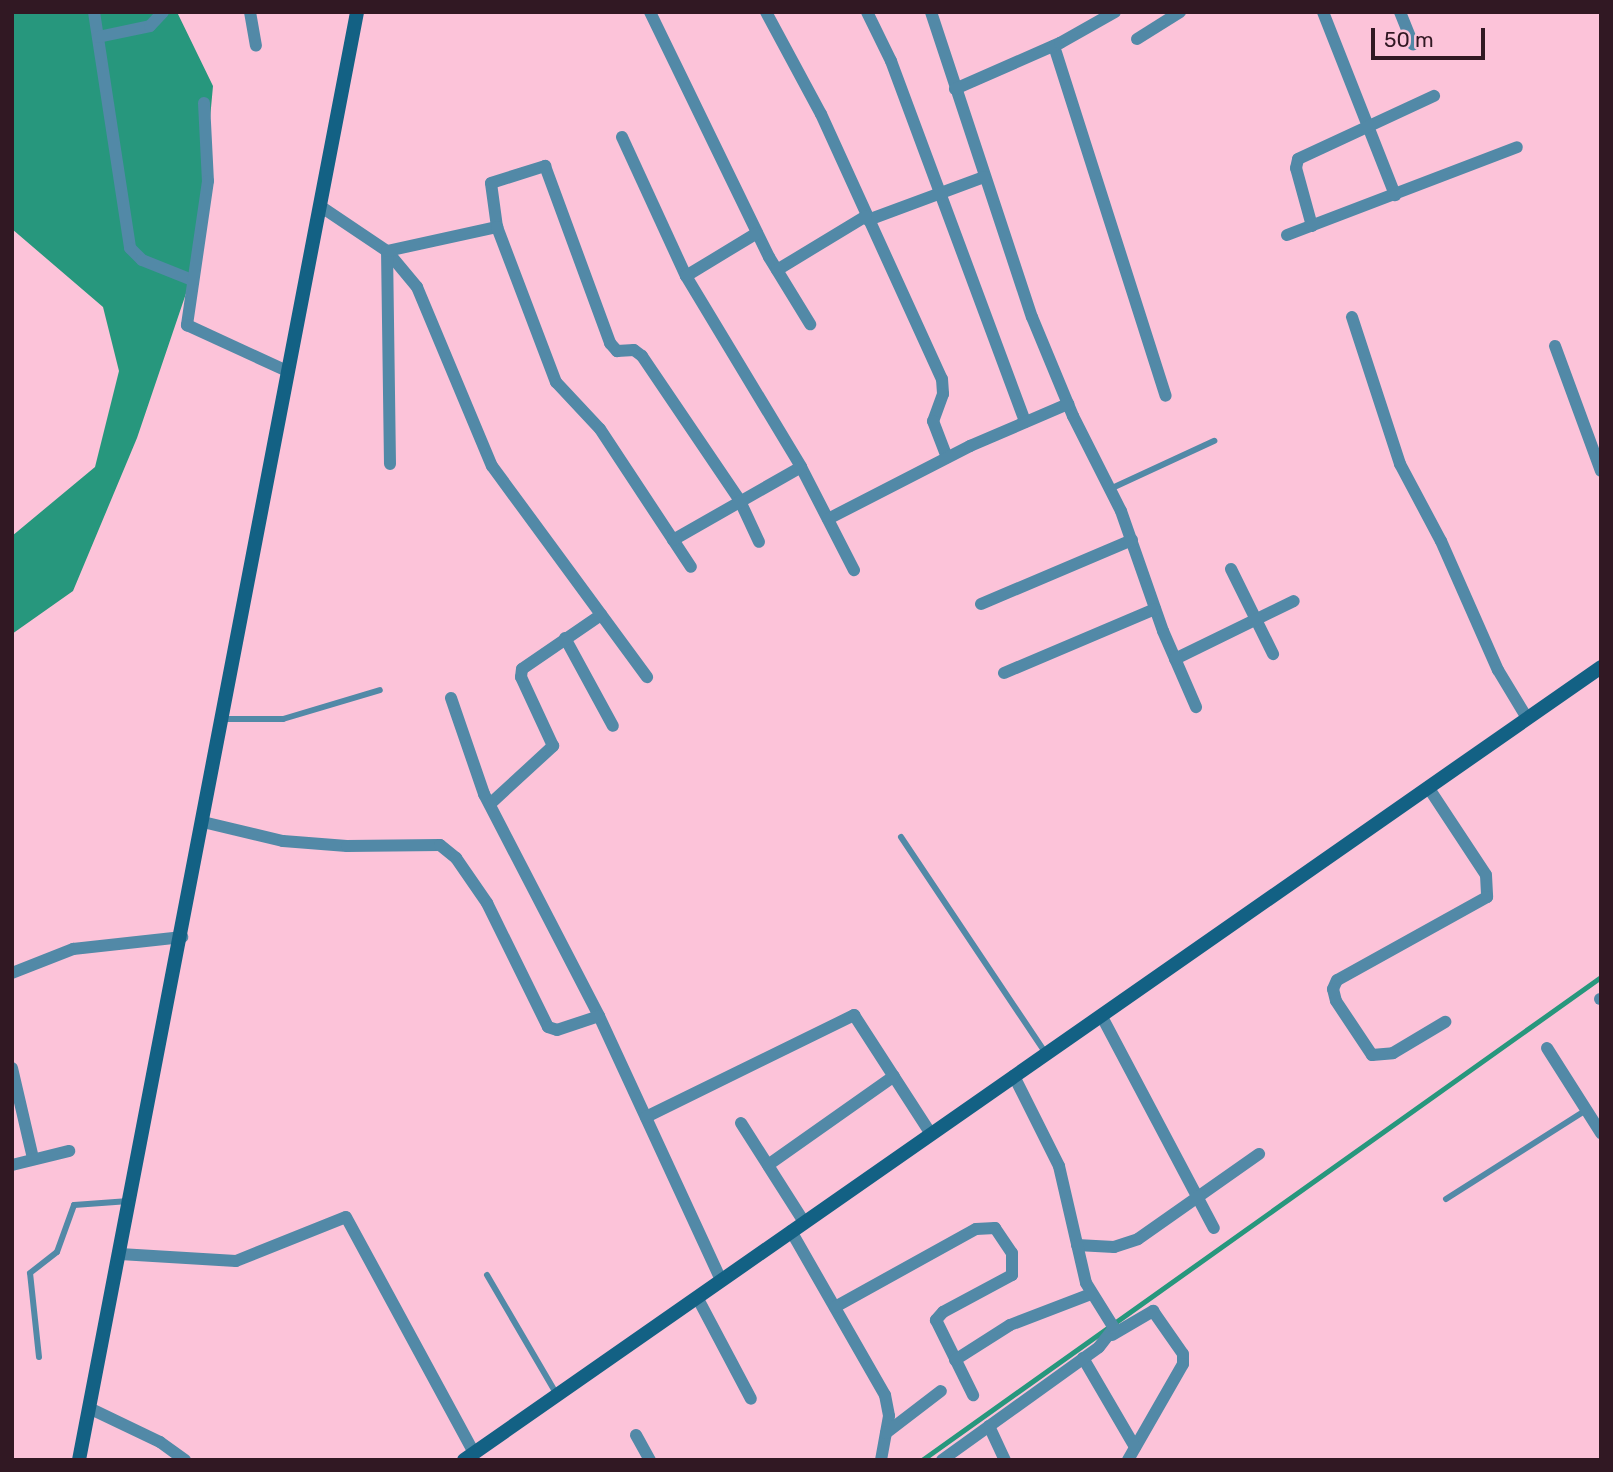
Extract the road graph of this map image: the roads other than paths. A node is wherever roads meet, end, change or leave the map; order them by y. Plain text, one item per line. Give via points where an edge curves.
1 (94, 12) edge
2 (163, 12) edge
3 (250, 12) edge
4 (357, 12) edge
5 (650, 12) edge
6 (766, 12) edge
7 (867, 12) edge
8 (931, 12) edge
9 (1115, 12) edge
10 (1180, 12) edge
11 (1323, 12) edge
12 (1401, 12) edge
13 (98, 37) junction
14 (1137, 38) dead end
15 (256, 45) dead end
16 (1413, 45) dead end
17 (1054, 46) junction
18 (955, 89) junction
19 (1434, 96) dead end
20 (204, 103) dead end
21 (1370, 125) junction
22 (622, 137) dead end
23 (1517, 147) dead end
24 (984, 177) junction
25 (942, 192) junction
26 (1395, 195) junction
27 (320, 206) junction
28 (867, 218) junction
29 (1312, 226) junction
30 (497, 227) junction
31 (757, 233) junction
32 (1287, 236) dead end
33 (387, 251) junction
34 (777, 270) junction
35 (686, 276) junction
36 (192, 280) junction
37 (1352, 317) dead end
38 (810, 324) dead end
39 (1555, 346) dead end
40 (285, 370) junction
41 (1166, 396) dead end
42 (1068, 404) junction
43 (1025, 422) junction
44 (1214, 441) dead end
45 (947, 457) junction
46 (390, 464) dead end
47 (802, 467) junction
48 (1601, 471) edge
49 (1110, 489) junction
50 (740, 500) junction
51 (828, 519) junction
52 (674, 540) junction
53 (1132, 540) junction
54 (759, 542) dead end
55 (691, 567) dead end
56 (1231, 569) dead end
57 (854, 570) dead end
58 (1294, 601) dead end
59 (981, 604) dead end
60 (1155, 609) junction
61 (601, 615) junction
62 (1255, 620) junction
63 (565, 638) junction
64 (1273, 654) dead end
65 (1175, 659) junction
66 (1601, 667) edge
67 (1004, 673) dead end
68 (648, 677) dead end
69 (380, 690) dead end
70 (451, 698) dead end
71 (1196, 707) dead end
72 (1527, 718) junction
73 (222, 719) junction
74 (613, 726) dead end
75 (1428, 787) junction
76 (490, 804) junction
77 (203, 822) junction
78 (901, 837) dead end
79 (182, 937) junction
80 (12, 973) edge
81 (1101, 1015) junction
82 (599, 1016) junction
83 (1445, 1022) dead end
84 (1546, 1048) dead end
85 (1046, 1054) junction
86 (12, 1068) edge
87 (894, 1076) junction
88 (1014, 1076) junction
89 (14, 1083) edge
90 (1586, 1110) junction
91 (646, 1117) junction
92 (741, 1123) dead end
93 (1601, 1133) edge
94 (931, 1134) junction
95 (69, 1151) dead end
96 (1259, 1154) dead end
97 (33, 1158) junction
98 (12, 1165) edge
99 (768, 1166) junction
100 (1197, 1199) junction
101 (1446, 1199) dead end
102 (131, 1201) junction
103 (804, 1222) junction
104 (1214, 1228) dead end
105 (791, 1231) junction
106 (1077, 1245) junction
107 (120, 1254) junction
108 (487, 1275) dead end
109 (721, 1280) junction
110 (1091, 1294) junction
111 (697, 1297) junction
112 (835, 1307) junction
113 (1111, 1327) junction
114 (39, 1357) dead end
115 (1083, 1358) junction
116 (955, 1360) junction
117 (941, 1391) dead end
118 (556, 1395) junction
119 (973, 1395) dead end
120 (751, 1399) dead end
121 (89, 1408) junction
122 (989, 1426) junction
123 (887, 1433) junction
124 (636, 1435) dead end
125 (1135, 1447) junction
126 (469, 1456) edge
127 (79, 1460) edge
128 (185, 1460) edge
129 (650, 1460) edge
130 (881, 1460) edge
131 (942, 1460) edge
132 (1005, 1460) edge
133 (1128, 1460) edge

1 - 13 street
2 - 13 street via 150,26
3 - 15 street
4 - 27 street
5 - 31 street
6 - 28 street via 821,114
7 - 25 street
8 - 18 street
9 - 17 street
10 - 14 street
11 - 21 street
12 - 16 street
13 - 36 street via 130,248 142,260
17 - 18 street
17 - 41 street
18 - 24 street
19 - 21 street
20 - 36 street via 208,181
21 - 26 street
21 - 29 street via 1296,161
22 - 35 street
23 - 26 street
24 - 25 street
24 - 42 street
25 - 28 street
25 - 43 street
26 - 29 street
27 - 33 street
27 - 40 street
28 - 34 street
28 - 45 street via 942,379 943,394 933,421
29 - 32 street
30 - 33 street
30 - 50 street via 491,183 545,166 610,343 617,351 634,350 642,356
30 - 52 street via 556,382 600,429
31 - 34 street
31 - 35 street
33 - 46 street
33 - 61 street via 425,302 492,466
34 - 38 street
35 - 47 street
36 - 40 street via 185,317 189,328
37 - 72 street via 1401,464 1441,541 1487,648
39 - 48 street
40 - 73 street
42 - 43 street
42 - 49 street
43 - 45 street
44 - 49 lane
45 - 51 street
47 - 50 street
47 - 51 street
49 - 53 street
50 - 52 street
50 - 54 street
51 - 57 street
52 - 55 street
53 - 59 street
53 - 60 street
56 - 62 street
58 - 62 street
60 - 65 street
60 - 67 street
61 - 63 street
61 - 68 street
62 - 64 street
62 - 65 street
63 - 74 street
63 - 76 street via 520,673 552,749
65 - 71 street
66 - 72 street
69 - 73 lane via 284,719
70 - 76 street
72 - 75 street
73 - 77 street
75 - 81 street
75 - 83 street via 1486,876 1487,897 1337,980 1333,989 1336,1001 1372,1055 1393,1053
76 - 82 street
77 - 79 street
77 - 82 street via 283,841 440,845 456,858 488,904 548,1027 557,1030
78 - 85 lane
79 - 80 street via 73,949
79 - 102 street
81 - 85 street
81 - 100 street
82 - 91 street
84 - 90 street
85 - 88 street
86 - 89 street
87 - 91 street via 861,1022 852,1016
87 - 94 street
87 - 99 street
88 - 94 street
88 - 106 street via 1056,1156
89 - 97 street
90 - 93 street
90 - 101 lane
91 - 109 street
92 - 99 street
94 - 103 street
95 - 97 street
96 - 100 street
97 - 98 street
99 - 103 street
100 - 104 street
100 - 106 street via 1125,1246
102 - 107 street
102 - 114 lane via 74,1205 57,1252 30,1273
103 - 105 street
105 - 109 street
105 - 112 street
106 - 110 street
107 - 121 street
107 - 126 street via 236,1261 346,1217
108 - 118 lane
109 - 111 street
110 - 113 street
110 - 116 street via 1010,1325
111 - 118 street
111 - 120 street
112 - 116 street via 976,1229 995,1228 1012,1253 1014,1269 1008,1279 938,1315 937,1326
112 - 123 street via 885,1395
113 - 115 street
113 - 125 street via 1153,1311 1183,1354 1183,1364
115 - 122 street
115 - 125 street
116 - 119 street
117 - 123 street
118 - 126 street
121 - 127 street
121 - 128 street via 160,1442
122 - 131 street
122 - 132 street
123 - 130 street
124 - 129 street
125 - 133 street

